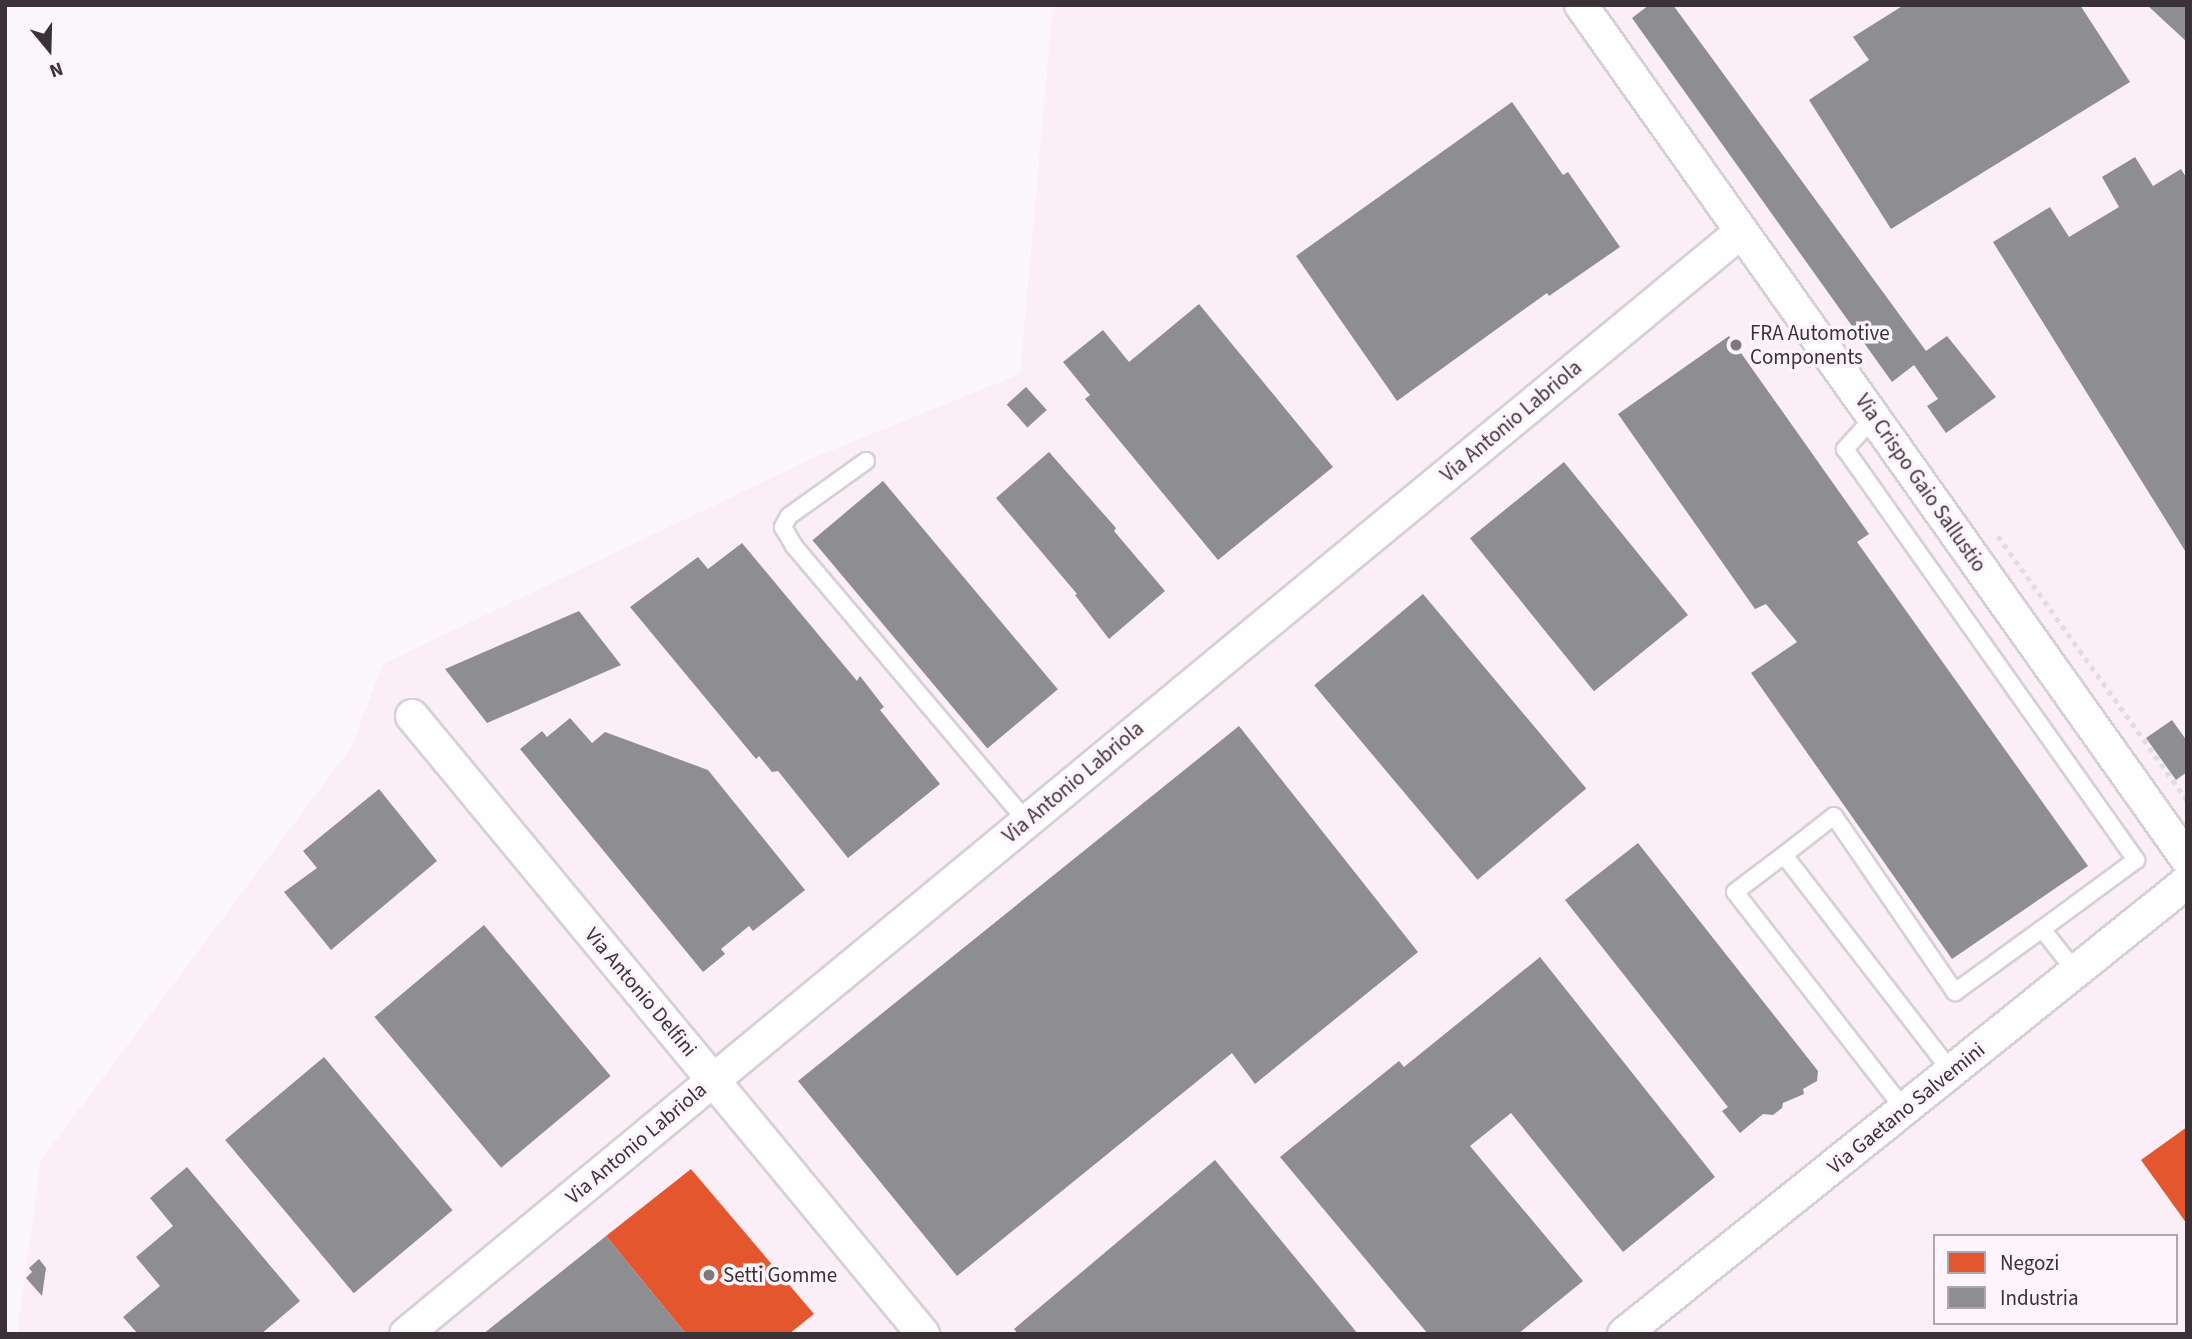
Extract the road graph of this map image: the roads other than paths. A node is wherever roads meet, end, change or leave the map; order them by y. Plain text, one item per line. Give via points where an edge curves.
1 (1581, 5) edge
2 (1742, 231) junction
3 (1875, 416) junction
4 (866, 460) dead end
5 (412, 716) dead end
6 (1026, 821) junction
7 (1784, 855) junction
8 (2187, 859) edge
9 (2187, 882) edge
10 (2042, 929) junction
11 (2076, 972) junction
12 (1951, 1072) junction
13 (714, 1079) junction
14 (1904, 1109) junction
15 (405, 1334) edge
16 (923, 1334) edge
17 (1625, 1334) edge

1 - 2 street, Via Crispo Gaio Sallustio
2 - 3 street, Via Crispo Gaio Sallustio
2 - 6 street, Via Antonio Labriola
3 - 8 street, Via Crispo Gaio Sallustio
3 - 10 lane via 1845,449 2136,860
4 - 6 lane via 789,516 783,527 794,546
5 - 13 street, Via Antonio Delfini
6 - 13 street, Via Antonio Labriola
7 - 10 lane via 1834,816 1955,992
7 - 12 lane
7 - 14 lane via 1735,892
9 - 11 street, Via Gaetano Salvemini
10 - 11 lane
11 - 12 street, Via Gaetano Salvemini
12 - 14 street, Via Gaetano Salvemini
13 - 15 street, Via Antonio Labriola
13 - 16 street, Via Antonio Delfini
14 - 17 street, Via Gaetano Salvemini

